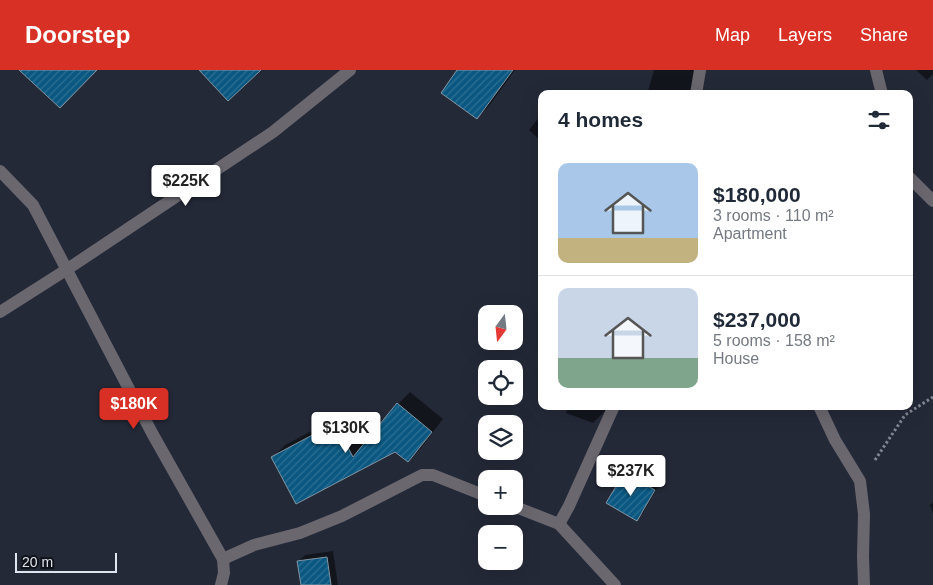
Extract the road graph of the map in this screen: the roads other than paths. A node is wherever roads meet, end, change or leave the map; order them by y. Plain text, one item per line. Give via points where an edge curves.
1 (350, 70) edge
2 (700, 70) edge
3 (876, 70) edge
4 (697, 90) edge
5 (881, 90) edge
6 (0, 171) edge
7 (913, 181) edge
8 (933, 200) edge
9 (66, 270) junction
10 (0, 312) edge
11 (612, 410) edge
12 (821, 410) edge
13 (478, 493) edge
14 (523, 510) edge
15 (559, 524) junction
16 (223, 559) junction
17 (221, 585) edge
18 (615, 585) edge
19 (864, 585) edge

1 - 9 street via 273,132
2 - 4 street
3 - 5 street
6 - 9 street via 33,205
7 - 8 street
9 - 10 street
9 - 16 street via 152,434
11 - 15 street
12 - 19 street via 860,481 864,514
13 - 16 street via 433,475 422,475 342,516 300,533 254,545
14 - 15 street
15 - 18 street
16 - 17 street

